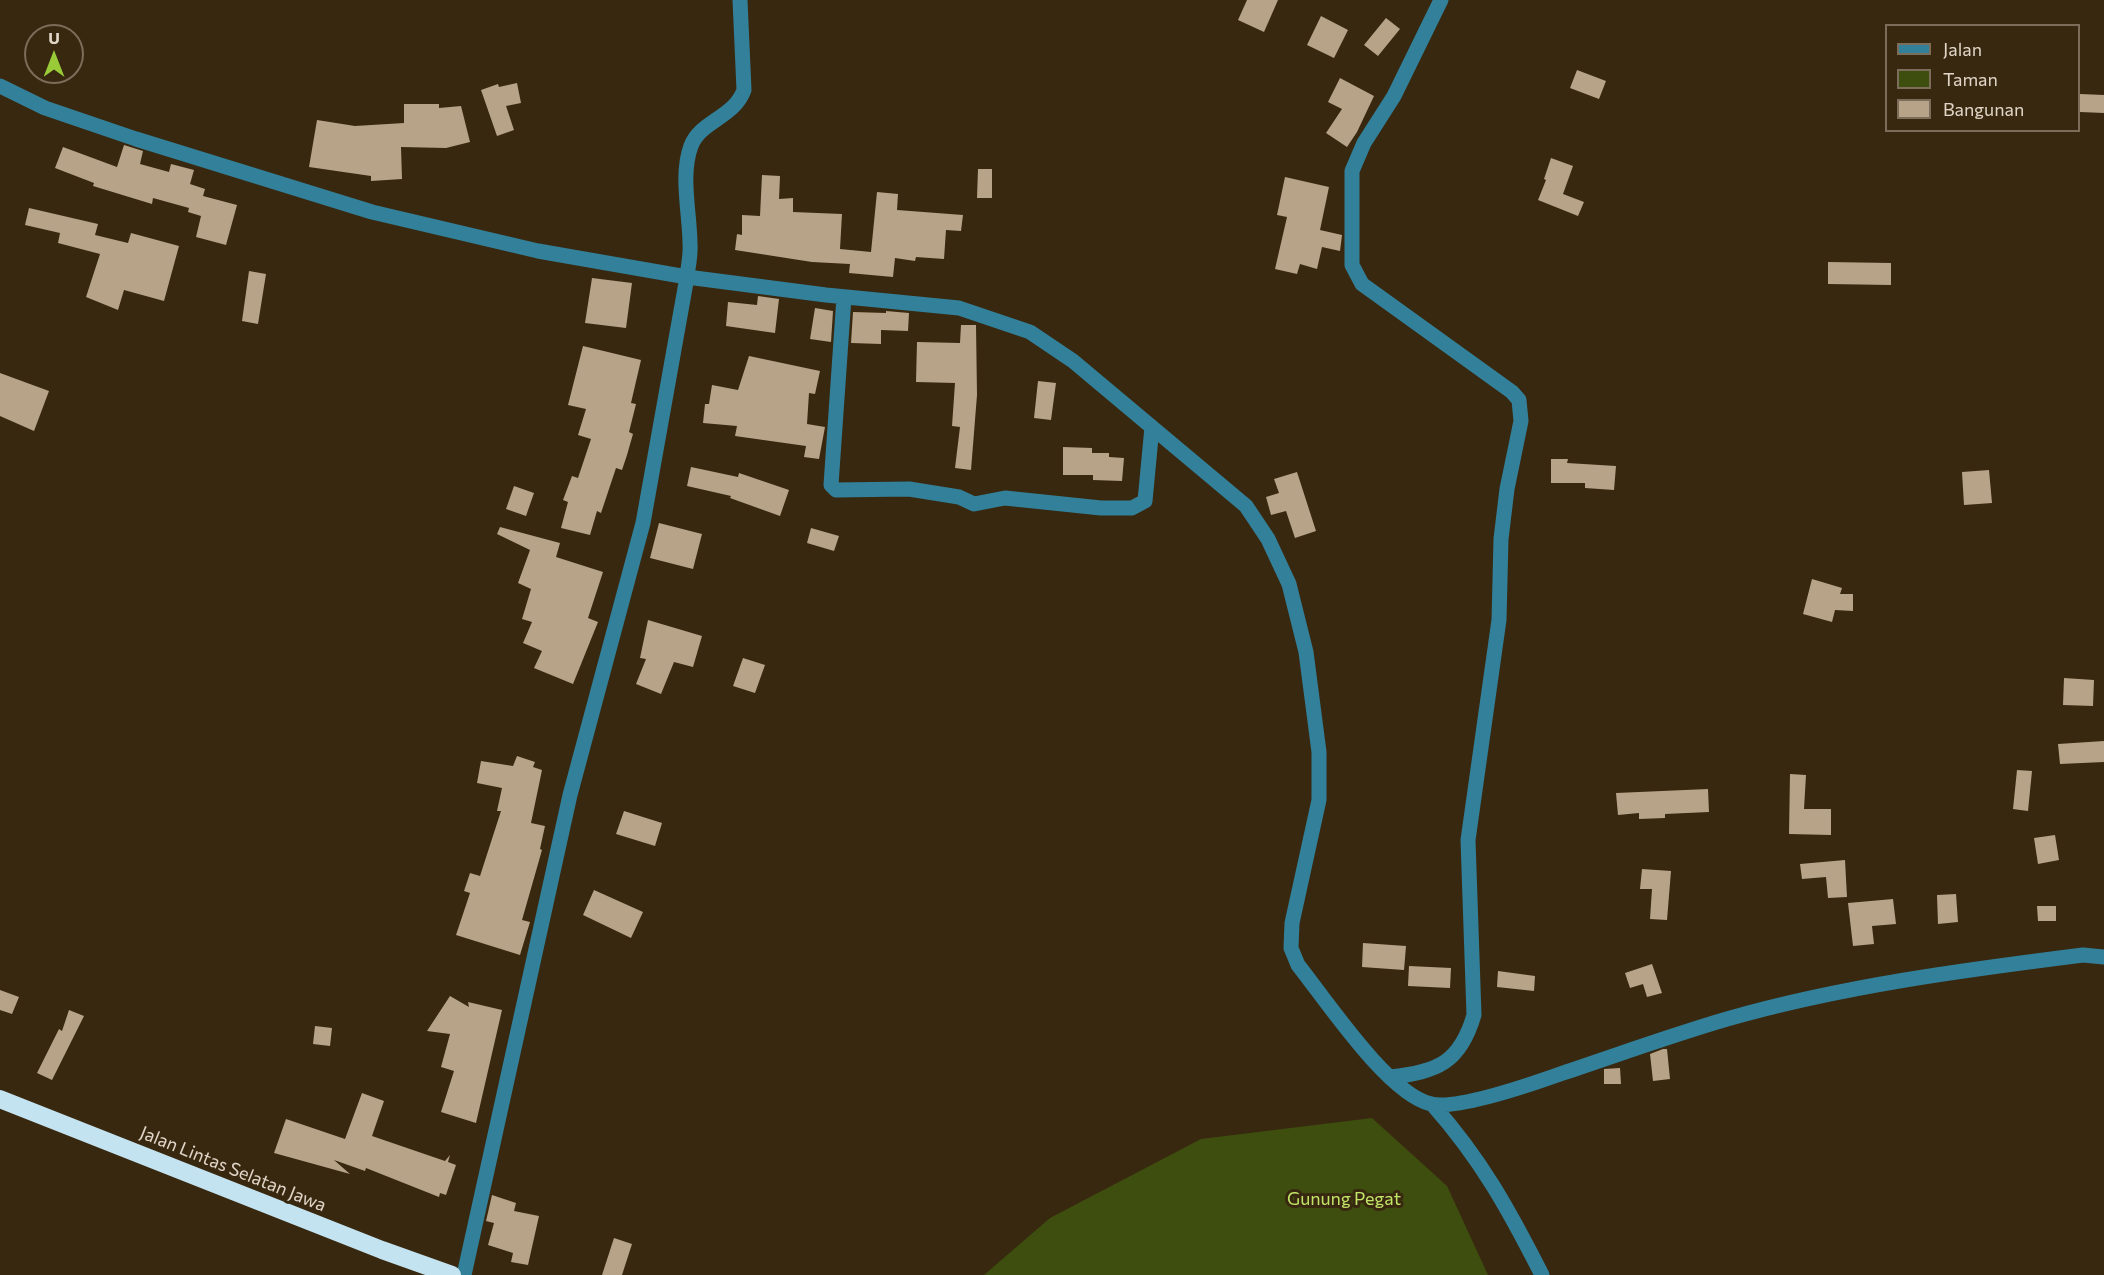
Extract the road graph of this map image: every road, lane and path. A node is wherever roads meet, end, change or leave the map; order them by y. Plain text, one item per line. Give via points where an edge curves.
1 (740, 0) edge
2 (1441, 0) edge
3 (0, 86) edge
4 (687, 277) junction
5 (844, 297) junction
6 (1152, 427) junction
7 (2104, 957) edge
8 (1390, 1077) junction
9 (0, 1099) edge
10 (1432, 1104) junction
11 (452, 1275) edge
12 (464, 1275) edge
13 (1542, 1275) edge

1 - 4 street via 744,90 739,102 701,131 691,145
2 - 8 street via 1352,171 1352,265 1362,284 1512,392 1519,400 1521,421 1507,489 1499,620 1468,840 1474,1016 1467,1041 1449,1059 1416,1074
3 - 4 street via 45,108 136,139 372,212 538,251
4 - 5 street
4 - 12 street via 643,523 570,795
5 - 6 street via 959,308 1030,333 1073,361
5 - 6 street via 831,485 836,490 909,489 959,497 974,504 1005,498 1131,508 1145,501
6 - 8 street via 1246,506 1268,539 1289,584 1302,633 1319,752 1319,800 1292,923 1292,948 1298,965
7 - 10 street via 2083,955 1952,971 1783,1005 1726,1019 1525,1086 1471,1100
8 - 10 street via 1407,1092
9 - 11 highway, Jalan Lintas Selatan Jawa
10 - 13 street via 1501,1195

